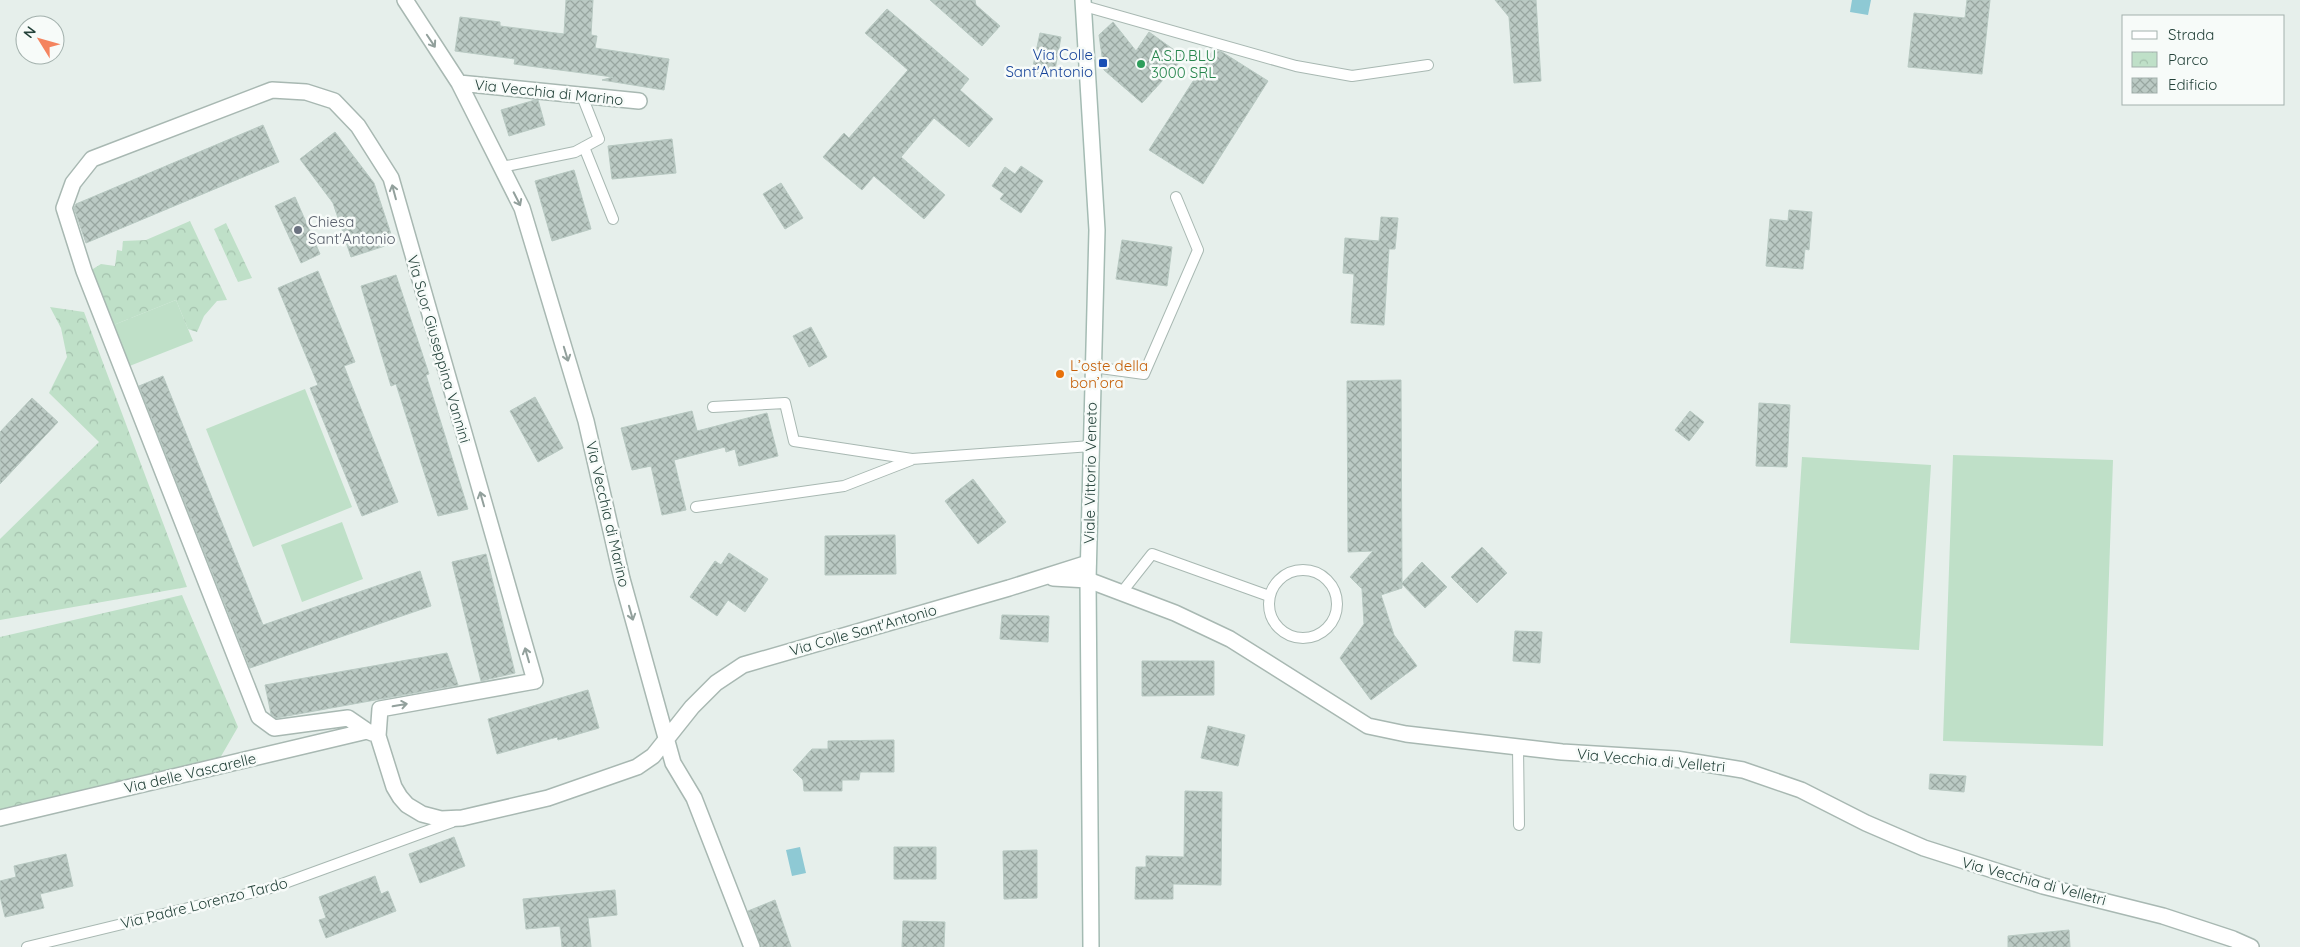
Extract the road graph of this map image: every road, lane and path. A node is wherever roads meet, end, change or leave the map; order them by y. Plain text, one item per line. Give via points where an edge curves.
1 (405, 0) edge
2 (1084, 3) edge
3 (1428, 65) dead end
4 (459, 83) junction
5 (582, 96) junction
6 (639, 101) dead end
7 (584, 147) junction
8 (502, 167) junction
9 (1176, 197) dead end
10 (613, 219) dead end
11 (1093, 367) junction
12 (713, 407) dead end
13 (1091, 446) junction
14 (912, 459) junction
15 (696, 507) dead end
16 (1088, 563) junction
17 (1044, 577) junction
18 (1088, 580) junction
19 (1122, 592) junction
20 (1269, 596) junction
21 (373, 734) junction
22 (667, 739) junction
23 (1518, 747) junction
24 (0, 818) edge
25 (462, 818) junction
26 (1519, 825) dead end
27 (27, 947) edge
28 (752, 947) edge
29 (1091, 947) edge
30 (2252, 947) edge

1 -> 4 street, Via Vecchia di Marino
2 - 3 lane via 1296,66 1352,76
2 - 11 street, Viale Vittorio Veneto via 1097,230
4 - 5 street, Via Vecchia di Marino
4 - 8 street, Via Vecchia di Marino
5 - 6 street, Via Vecchia di Marino
5 - 7 lane via 599,139
7 - 8 lane via 575,152
7 - 10 lane
8 -> 22 street, Via Vecchia di Marino via 522,208 586,420 622,579
9 - 11 lane via 1198,250 1144,374
11 - 13 street, Viale Vittorio Veneto
12 - 14 lane via 785,403 794,441
13 - 14 lane
13 - 16 street, Viale Vittorio Veneto
14 - 15 lane via 844,486
16 - 17 street
16 - 18 street, Viale Vittorio Veneto
17 - 18 street, Via Colle Sant'Antonio
17 - 22 street, Via Colle Sant'Antonio via 743,665 721,678 703,695
18 - 19 street, Via Vecchia di Velletri
18 - 29 street, Viale Vittorio Veneto
19 - 20 lane via 1152,554
19 - 23 street, Via Vecchia di Velletri via 1230,639 1368,726 1406,734
20 - 20 lane via 1269,608 1275,623 1287,634 1298,638 1320,634 1328,627 1338,607 1337,596 1325,576 1303,569 1281,577
21 -> 21 street, Via Suor Giuseppina Vannini via 380,709 535,680 391,178 358,126 334,101 306,92 272,90 170,135 92,159 73,183 64,208 84,271 259,717 274,728 348,718
21 - 24 street, Via delle Vascarelle
21 - 25 street, Via Suor Giuseppina Vannini via 394,787 407,805 440,819
22 - 25 street, Via Suor Giuseppina Vannini via 653,756 637,767 548,798
22 - 28 street, Via Vecchia di Marino via 673,763 694,798
23 - 26 lane
23 - 30 street, Via Vecchia di Velletri via 1676,759 1743,770 1801,790 1924,848 2043,886 2163,916
25 - 27 lane, Via Padre Lorenzo Tardo via 271,888

